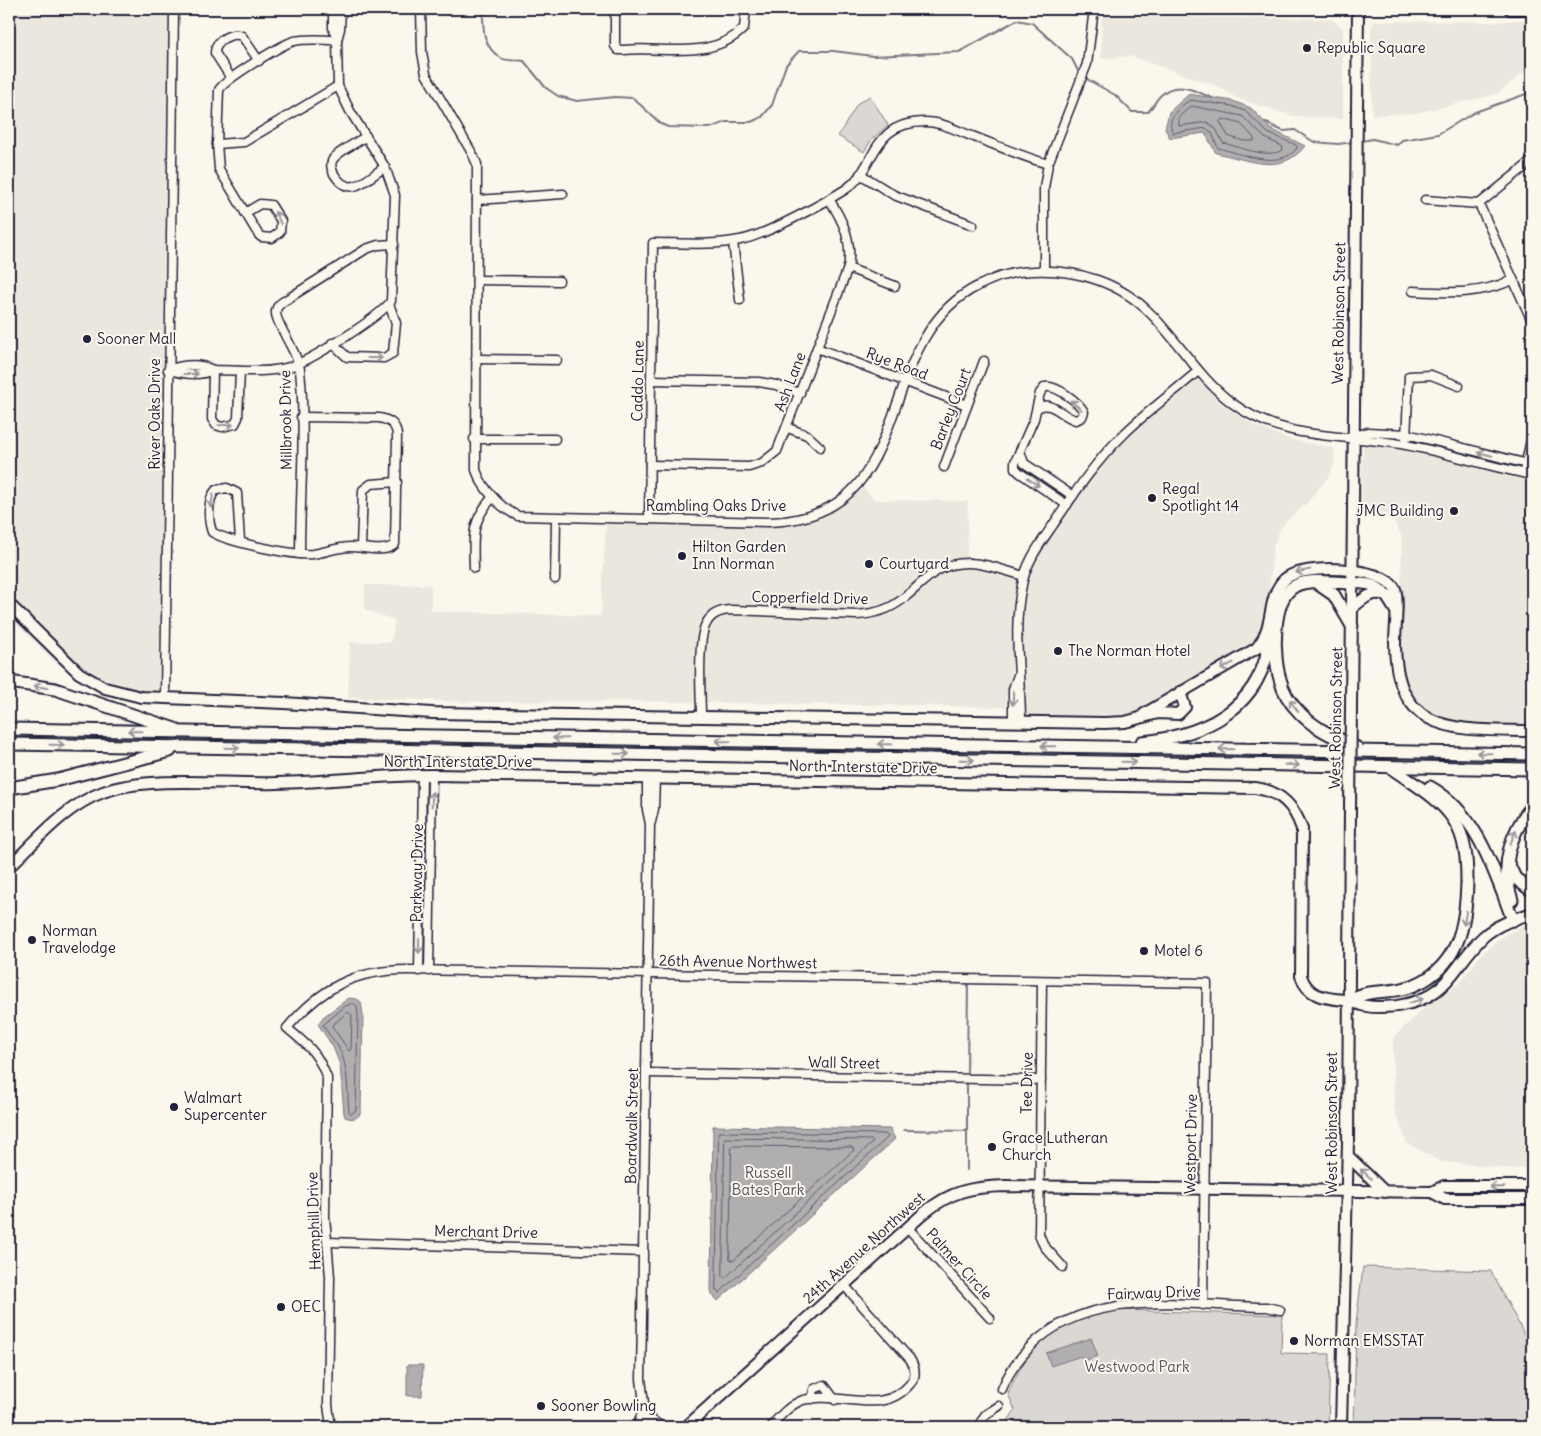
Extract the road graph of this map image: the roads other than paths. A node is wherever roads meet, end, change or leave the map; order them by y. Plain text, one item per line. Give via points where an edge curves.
1 (174, 9) edge
2 (333, 9) edge
3 (341, 9) edge
4 (421, 9) edge
5 (615, 9) edge
6 (746, 9) edge
7 (1094, 9) edge
8 (1358, 9) edge
9 (1510, 9) edge
10 (1532, 10) edge
11 (337, 40) junction
12 (259, 61) junction
13 (232, 78) junction
14 (338, 86) junction
15 (366, 136) junction
16 (217, 144) junction
17 (1532, 161) edge
18 (1048, 164) junction
19 (385, 167) junction
20 (860, 174) junction
21 (563, 194) dead end
22 (828, 199) junction
23 (478, 200) junction
24 (1424, 200) dead end
25 (1479, 204) junction
26 (245, 213) junction
27 (974, 226) dead end
28 (733, 242) junction
29 (394, 244) junction
30 (848, 268) junction
31 (1044, 270) junction
32 (477, 280) junction
33 (1513, 280) junction
34 (558, 281) dead end
35 (895, 286) dead end
36 (1413, 291) dead end
37 (740, 300) dead end
38 (388, 304) junction
39 (1532, 321) edge
40 (332, 343) junction
41 (818, 348) junction
42 (476, 359) junction
43 (557, 360) dead end
44 (984, 361) dead end
45 (299, 363) junction
46 (168, 370) junction
47 (212, 370) junction
48 (240, 371) junction
49 (1198, 371) junction
50 (652, 380) junction
51 (905, 381) junction
52 (1459, 386) dead end
53 (800, 393) junction
54 (968, 405) junction
55 (1037, 408) junction
56 (301, 417) junction
57 (788, 428) junction
58 (1406, 434) junction
59 (1532, 435) edge
60 (1353, 437) junction
61 (474, 439) junction
62 (556, 439) dead end
63 (1406, 445) junction
64 (820, 447) dead end
65 (1020, 451) junction
66 (650, 465) junction
67 (1529, 465) edge
68 (944, 467) dead end
69 (1523, 474) junction
70 (1532, 476) edge
71 (397, 482) junction
72 (1073, 496) junction
73 (494, 497) junction
74 (1067, 505) junction
75 (556, 518) junction
76 (649, 519) junction
77 (240, 541) junction
78 (361, 547) junction
79 (300, 554) junction
80 (474, 568) dead end
81 (1024, 576) junction
82 (1352, 577) junction
83 (555, 579) dead end
84 (1317, 583) junction
85 (1389, 596) junction
86 (9, 604) edge
87 (1352, 608) junction
88 (1395, 610) junction
89 (1271, 620) junction
90 (1352, 626) junction
91 (9, 682) edge
92 (1180, 692) junction
93 (165, 699) junction
94 (701, 716) junction
95 (1139, 717) junction
96 (1017, 721) junction
97 (9, 729) edge
98 (1532, 730) edge
99 (184, 732) junction
100 (9, 744) edge
101 (184, 747) junction
102 (1096, 747) junction
103 (1364, 751) junction
104 (1532, 754) edge
105 (1390, 767) junction
106 (1532, 769) edge
107 (427, 775) junction
108 (651, 778) junction
109 (9, 788) edge
110 (1532, 806) edge
111 (1507, 859) junction
112 (9, 867) edge
113 (1532, 891) edge
114 (1532, 913) edge
115 (1515, 919) junction
116 (419, 971) junction
117 (429, 971) junction
118 (648, 974) junction
119 (1042, 981) junction
120 (1207, 983) joint
121 (1347, 1000) junction
122 (287, 1028) joint
123 (646, 1073) junction
124 (1041, 1080) junction
125 (1348, 1156) junction
126 (1039, 1186) junction
127 (1532, 1186) edge
128 (1204, 1190) junction
129 (1347, 1191) junction
130 (1386, 1192) junction
131 (1432, 1192) junction
132 (1532, 1192) edge
133 (1532, 1199) edge
134 (1492, 1200) junction
135 (908, 1228) junction
136 (328, 1242) junction
137 (644, 1252) junction
138 (1062, 1267) dead end
139 (844, 1285) junction
140 (1203, 1305) junction
141 (1280, 1310) dead end
142 (990, 1318) dead end
143 (1002, 1389) dead end
144 (812, 1400) junction
145 (835, 1400) junction
146 (999, 1406) dead end
147 (644, 1408) junction
148 (331, 1427) edge
149 (637, 1427) edge
150 (647, 1427) edge
151 (662, 1427) edge
152 (686, 1427) edge
153 (771, 1427) edge
154 (978, 1427) edge
155 (1341, 1427) edge

1 - 46 street, River Oaks Drive
2 - 11 street
3 - 11 street
4 - 23 street, Rambling Oaks Drive via 420,30 426,74 475,159
5 - 6 street via 614,46 618,50 698,50 716,45 744,28
7 - 18 street via 1089,56
8 - 60 main road, West Robinson Street
9 - 10 main road
11 - 12 street via 295,41
11 - 14 street
12 - 13 street
12 - 13 street via 242,36 227,36 218,44 215,54
13 - 16 street via 224,83 218,94
14 - 15 street
14 - 16 street via 244,142
15 - 19 street
15 - 19 street via 335,157 332,171 348,188
16 - 26 street via 218,169
17 - 25 street
18 - 20 street via 946,126 922,122 899,128 885,137 875,147
18 - 31 street via 1044,188
19 - 29 street via 395,195
20 - 22 street via 847,188
20 - 27 street via 894,194
21 - 23 street
22 - 28 street via 757,235
22 - 30 street, Ash Lane via 849,240
23 - 32 street, Rambling Oaks Drive
24 - 25 street
25 - 33 street
26 -> 26 street via 261,237 272,238 280,232 281,221 271,205 260,204
28 - 37 street
28 - 50 street, Caddo Lane via 652,243
29 - 38 street via 393,293
29 - 45 street, Millbrook Drive via 366,249 278,306 276,318
30 - 35 street
30 - 41 street, Ash Lane
31 - 49 street, Rambling Oaks Drive via 1077,273 1124,293 1150,313
31 - 51 street, Rambling Oaks Drive via 1000,276 959,297 931,326
32 - 34 street
32 - 42 street, Rambling Oaks Drive
33 - 36 street via 1469,293
33 - 39 street
38 - 40 street via 382,312
40 -> 38 street via 347,357 390,356 396,346 396,323
40 - 45 street
41 - 51 street, Rye Road
41 - 53 street, Ash Lane
42 - 43 street
42 - 61 street, Rambling Oaks Drive
44 - 54 street, Barley Court
45 - 48 street via 281,369
45 - 56 street, Millbrook Drive
46 - 47 street via 182,374 205,374
46 - 93 street, River Oaks Drive
47 - 48 street
47 -> 48 street via 212,419 222,427 235,424 238,418
49 - 60 street, Rambling Oaks Drive via 1232,403 1274,426 1321,436
49 - 72 street via 1122,436
50 - 53 street via 758,382
50 - 66 street, Caddo Lane
51 - 54 street, Rye Road
51 - 76 street, Rambling Oaks Drive via 876,458 854,490 831,506 805,518 784,521
52 - 58 street via 1431,375 1409,376
53 - 57 street, Ash Lane
54 - 68 street, Barley Court
55 -> 55 street via 1050,406 1076,420 1084,412 1079,405 1047,386 1040,393
55 - 65 street
56 - 71 street via 380,418 392,422 397,435
56 - 79 street, Millbrook Drive
57 - 64 street via 807,435
57 - 66 street, Ash Lane via 773,455 755,466
58 - 60 street via 1368,432
58 - 63 street
67 -> 58 street
59 - 67 street
60 - 63 street
60 - 82 main road, West Robinson Street
61 - 62 street
61 - 73 street, Rambling Oaks Drive via 479,480
63 - 69 street
65 - 72 street via 1024,463
65 -> 74 street via 1015,462 1016,470
66 - 76 street, Caddo Lane
67 - 69 street
69 - 70 street
71 - 78 street via 367,485 363,490
71 - 78 street via 395,544 389,548
72 - 74 street
73 - 75 street, Rambling Oaks Drive via 518,516
73 - 80 street via 474,526
74 - 81 street via 1034,554
75 - 76 street, Rambling Oaks Drive
75 - 83 street
77 -> 77 street via 237,493 227,488 216,490 210,500 211,530 219,536
77 - 79 street
78 - 79 street
81 - 94 street, Copperfield Drive via 978,564 956,563 936,570 901,601 873,613 720,611 710,618 703,634
81 - 96 street via 1019,606 1018,675 1013,689
82 - 84 highway
82 - 85 main road via 1375,585
82 - 87 main road, West Robinson Street
82 - 88 main road via 1376,574 1389,582 1397,595
82 -> 89 main road via 1306,570 1287,578 1276,592
84 - 90 highway via 1334,595
103 -> 84 highway via 1305,719 1289,700 1280,680 1275,646 1280,602 1296,585
85 - 87 main road via 1380,593 1369,595
85 - 88 main road
86 - 93 main road via 69,665 90,680 127,695
87 - 90 main road, West Robinson Street
88 - 98 main road via 1398,676 1407,697 1419,712 1433,721 1458,729
89 -> 92 main road via 1264,637 1251,652
89 - 102 highway via 1270,640 1261,671 1248,693 1225,716 1191,733
90 - 121 main road, West Robinson Street, bridge
99 -> 91 highway via 74,695
92 - 95 main road
92 - 95 main road via 1185,704 1181,712
93 - 94 main road via 432,713
94 - 96 main road
95 - 96 main road via 1118,722
99 -> 97 highway
102 -> 99 highway
100 -> 101 highway
101 -> 105 highway
101 - 109 highway via 78,776
103 -> 102 highway
104 -> 103 highway
105 - 106 highway
105 - 115 highway via 1434,789 1462,815 1480,841
105 -> 121 highway via 1438,802 1459,829 1466,857 1465,921 1449,957 1431,976 1405,989 1368,993
107 - 108 main road, North Interstate Drive
107 - 112 main road, North Interstate Drive via 275,784 152,783 116,788 71,809
107 -> 116 street, Parkway Drive
117 -> 107 street, Parkway Drive
108 - 118 street, Boardwalk Street via 647,810 650,824
108 - 121 main road, North Interstate Drive via 1255,788 1270,791 1291,806 1302,829 1300,968 1303,982 1319,997
111 -> 110 highway via 1517,828
111 - 113 highway via 1515,878
111 - 115 highway via 1507,882
114 - 115 main road, North Interstate Drive
121 -> 115 main road, North Interstate Drive via 1368,1007 1381,1007 1424,998 1453,976 1484,937
116 - 117 street, 26th Avenue Northwest
116 - 122 street, 26th Avenue Northwest via 376,972 340,983 309,1004
117 - 118 street, 26th Avenue Northwest
118 - 119 street, 26th Avenue Northwest
118 - 123 street, Boardwalk Street
119 - 120 street, 26th Avenue Northwest
119 - 124 street, Tee Drive
120 - 128 street, Westport Drive
121 - 125 main road, West Robinson Street
122 - 136 street, Hemphill Drive via 312,1049 327,1078 325,1216
123 - 124 street, Wall Street
123 - 137 street, Boardwalk Street
124 - 126 street, Tee Drive
125 - 129 main road, West Robinson Street
130 -> 125 main road
126 - 128 main road, 24th Avenue Northwest
126 - 135 main road, 24th Avenue Northwest via 966,1188 933,1205
126 - 138 street, Tee Drive via 1039,1234
127 -> 131 main road, 24th Avenue Northwest via 1444,1186
128 - 129 main road, 24th Avenue Northwest
128 - 140 street, Westport Drive
129 - 130 main road, 24th Avenue Northwest
129 - 155 main road, West Robinson Street
130 - 131 main road, 24th Avenue Northwest
131 - 134 main road, 24th Avenue Northwest via 1445,1198
132 - 134 main road
133 - 134 main road, 24th Avenue Northwest
135 - 139 main road, 24th Avenue Northwest
135 - 142 street, Palmer Circle
136 - 137 street, Merchant Drive
136 - 148 street, Hemphill Drive via 328,1409
137 - 147 street, Boardwalk Street via 641,1379
139 - 145 street via 904,1352 913,1364 914,1375 909,1386 890,1400
139 - 152 main road, 24th Avenue Northwest
140 - 141 street, Fairway Drive
140 - 143 street, Fairway Drive via 1116,1305 1060,1323 1035,1342 1016,1363
144 - 145 street
144 - 145 street via 814,1388 824,1385
144 - 153 street via 796,1404
146 - 154 street via 986,1414
147 - 149 street
147 - 150 street, Boardwalk Street
147 - 151 street

